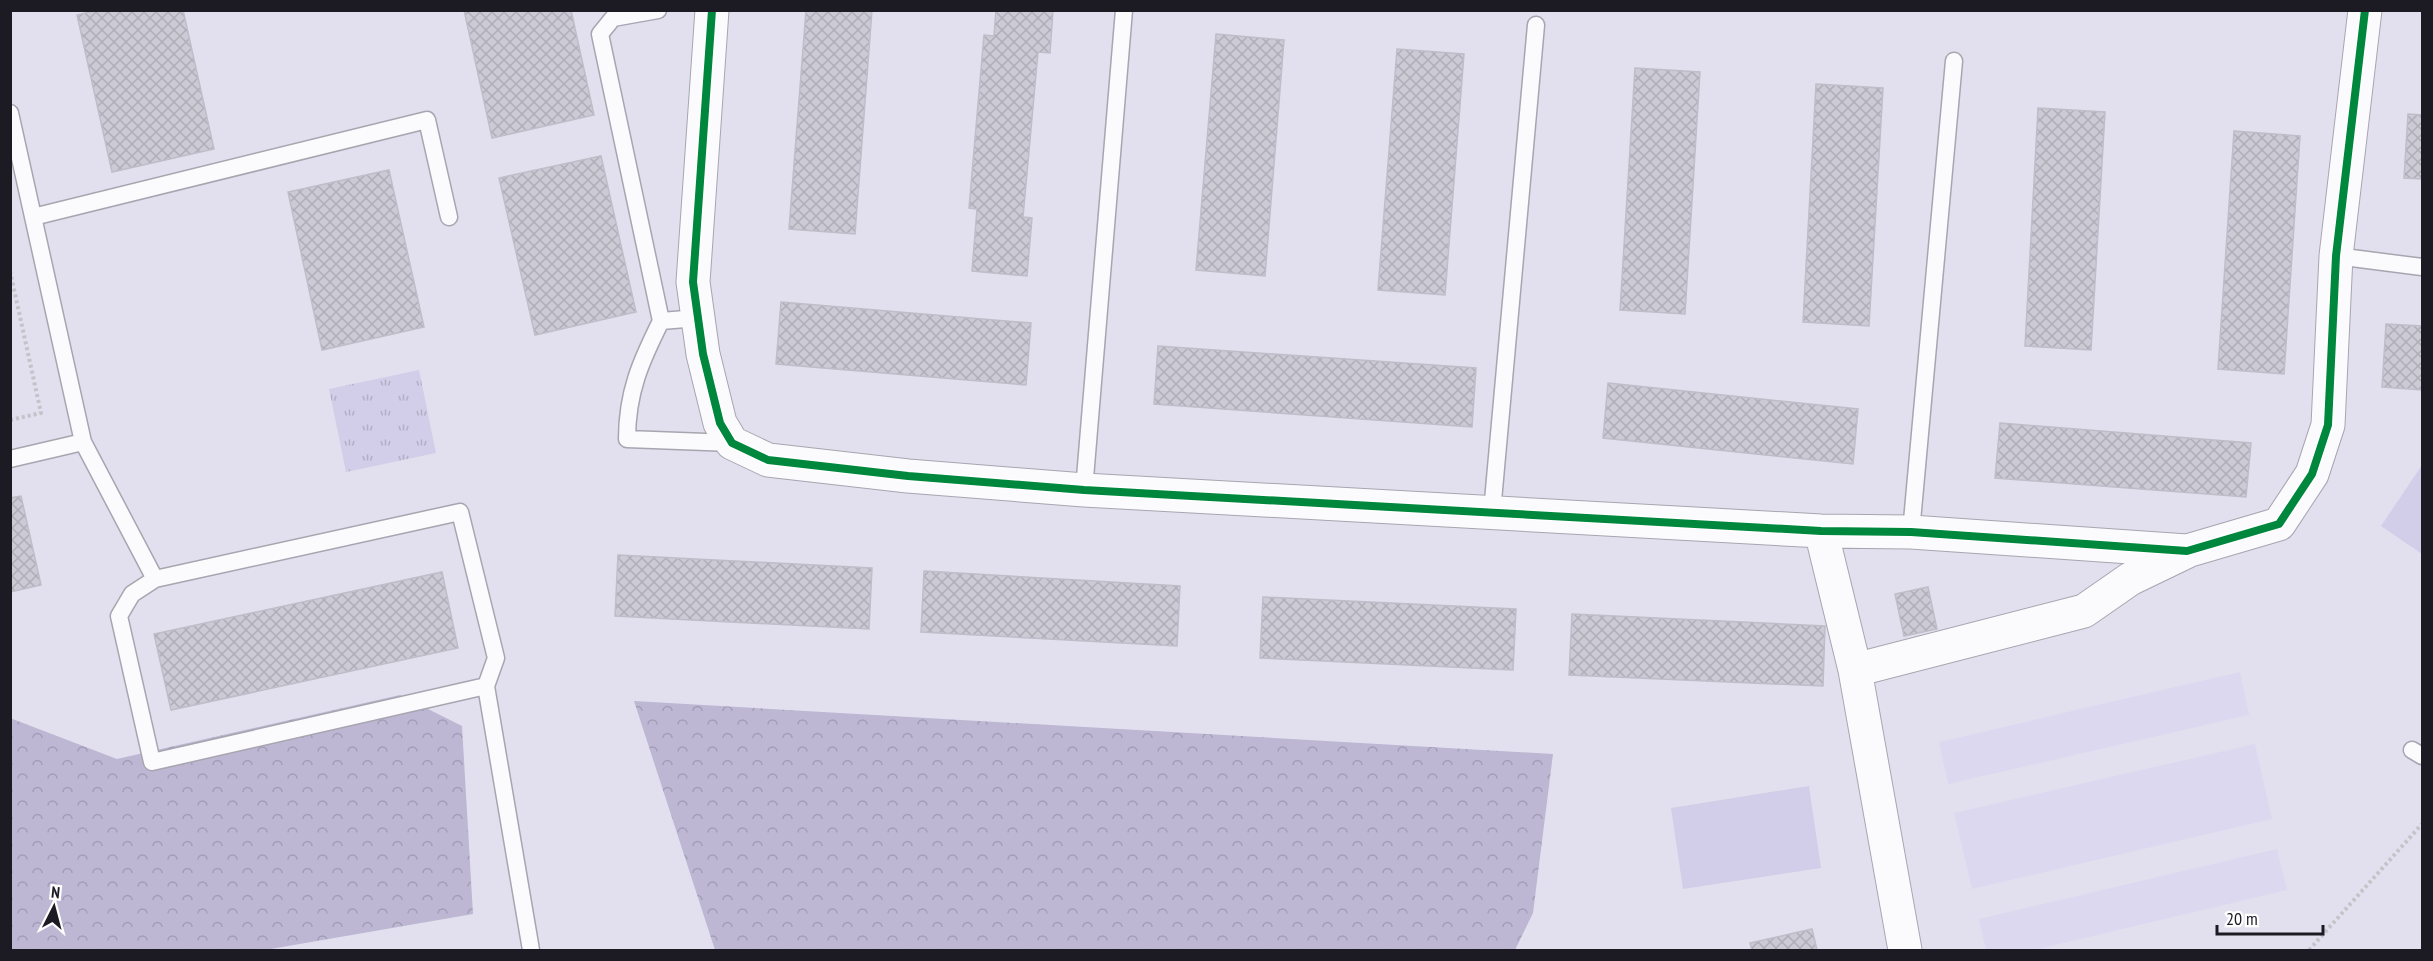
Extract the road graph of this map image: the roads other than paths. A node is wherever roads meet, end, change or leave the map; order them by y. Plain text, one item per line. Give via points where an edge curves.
1 (658, 10) edge
2 (712, 10) edge
3 (1124, 10) edge
4 (2365, 10) edge
5 (1536, 25) dead end
6 (1954, 62) dead end
7 (10, 113) edge
8 (33, 217) junction
9 (449, 217) dead end
10 (2336, 256) junction
11 (2422, 267) edge
12 (698, 318) junction
13 (661, 321) junction
14 (82, 442) junction
15 (732, 443) junction
16 (10, 459) edge
17 (1084, 490) junction
18 (1492, 512) junction
19 (1821, 531) junction
20 (1911, 532) junction
21 (2187, 551) junction
22 (155, 579) junction
23 (1855, 670) junction
24 (486, 686) junction
25 (531, 951) edge
26 (1905, 951) edge

1 - 13 lane via 613,18 600,34
2 - 12 street via 693,282
3 - 17 lane
4 - 10 street
5 - 18 lane
6 - 20 lane
7 - 8 lane
8 - 9 lane via 427,120
8 - 14 lane
10 - 11 lane
10 - 21 street via 2328,425 2312,474 2279,524
12 - 13 lane
12 - 15 street via 720,423
13 - 15 lane via 639,367 627,416 627,439
14 - 16 lane
14 - 22 lane
15 - 17 street via 768,460
17 - 18 street
18 - 19 street
19 - 20 street
19 - 23 street
20 - 21 street
21 - 23 street via 2130,579 2084,611
22 - 24 lane via 460,512 496,658
22 - 24 lane via 132,594 119,616 152,762
23 - 26 street
24 - 25 lane

